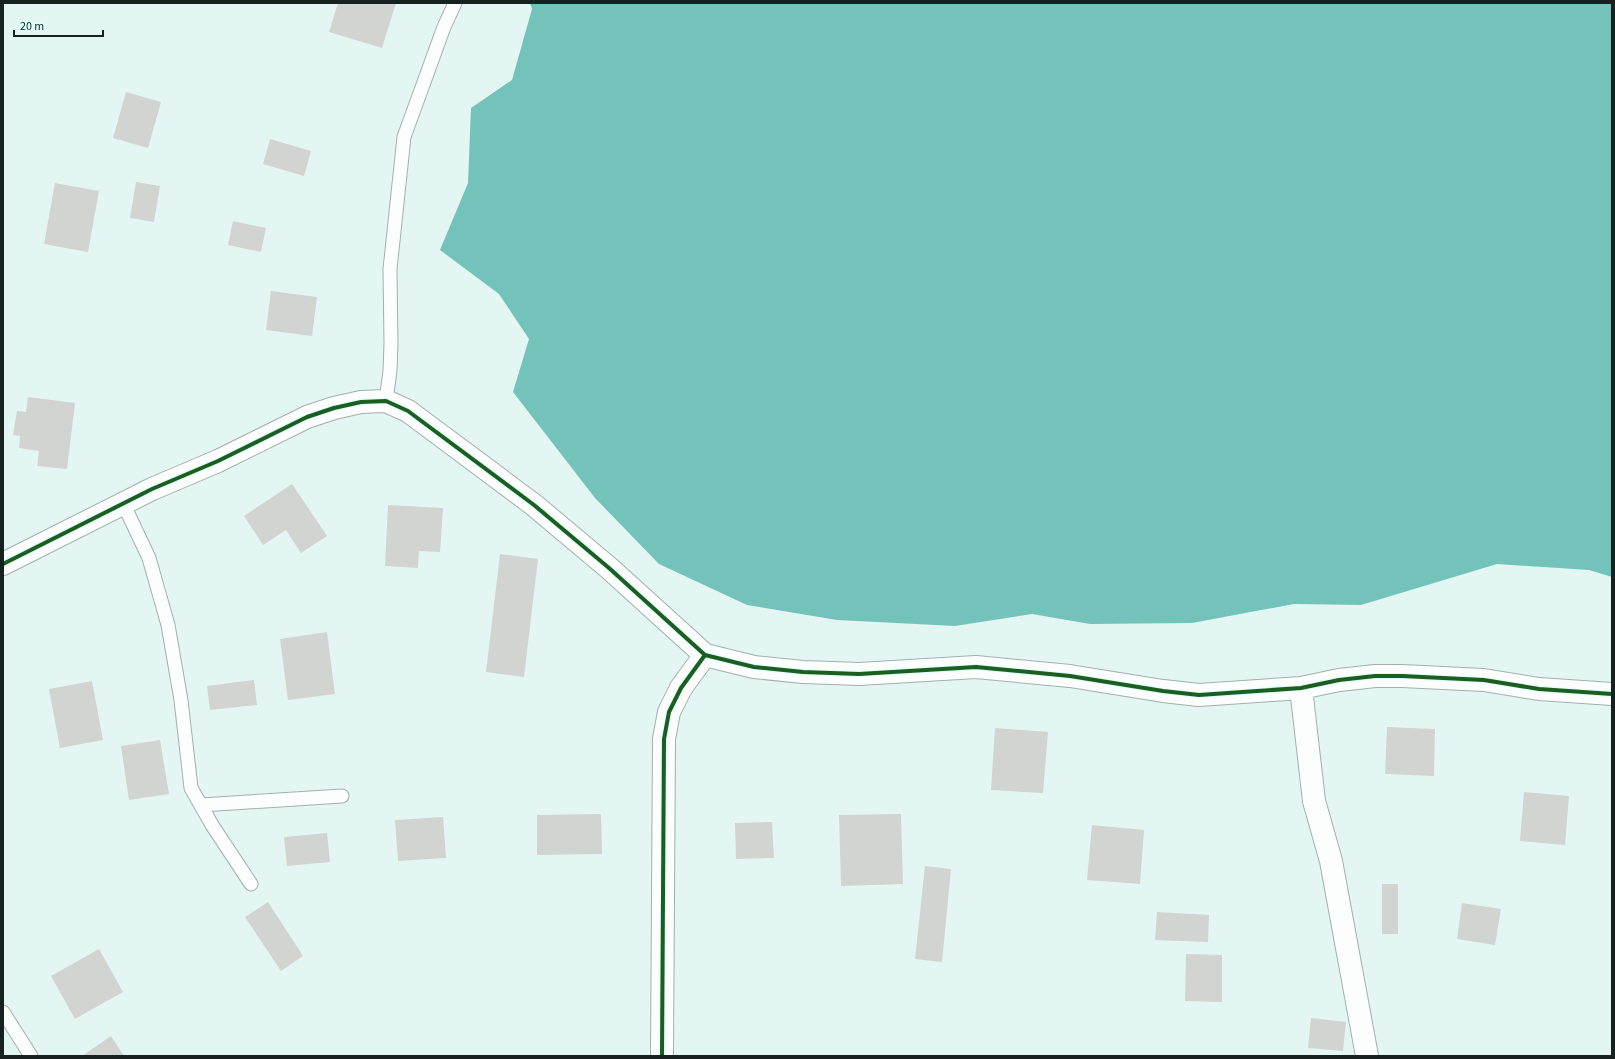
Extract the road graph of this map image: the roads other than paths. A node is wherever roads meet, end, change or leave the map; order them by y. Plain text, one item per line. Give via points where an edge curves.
1 (455, 3) edge
2 (386, 401) junction
3 (123, 503) junction
4 (3, 564) edge
5 (705, 655) junction
6 (1301, 688) junction
7 (1612, 694) edge
8 (342, 796) dead end
9 (201, 805) junction
10 (251, 884) dead end
11 (3, 1012) edge
12 (31, 1056) edge
13 (662, 1056) edge
14 (1367, 1056) edge

1 - 2 lane via 404,137 390,269 391,344
2 - 3 street via 360,402 307,417 218,461
2 - 5 street via 408,411 534,505 609,568
3 - 4 street
3 - 9 lane via 148,558 168,625 181,700 191,788
5 - 6 street via 754,667 803,672 859,674 976,667 1070,676 1199,695
5 - 13 street via 681,688 668,712 664,739
6 - 7 street via 1339,680 1402,676 1484,680 1540,689
6 - 14 street via 1314,801 1331,861
8 - 9 lane
9 - 10 lane
11 - 12 lane

